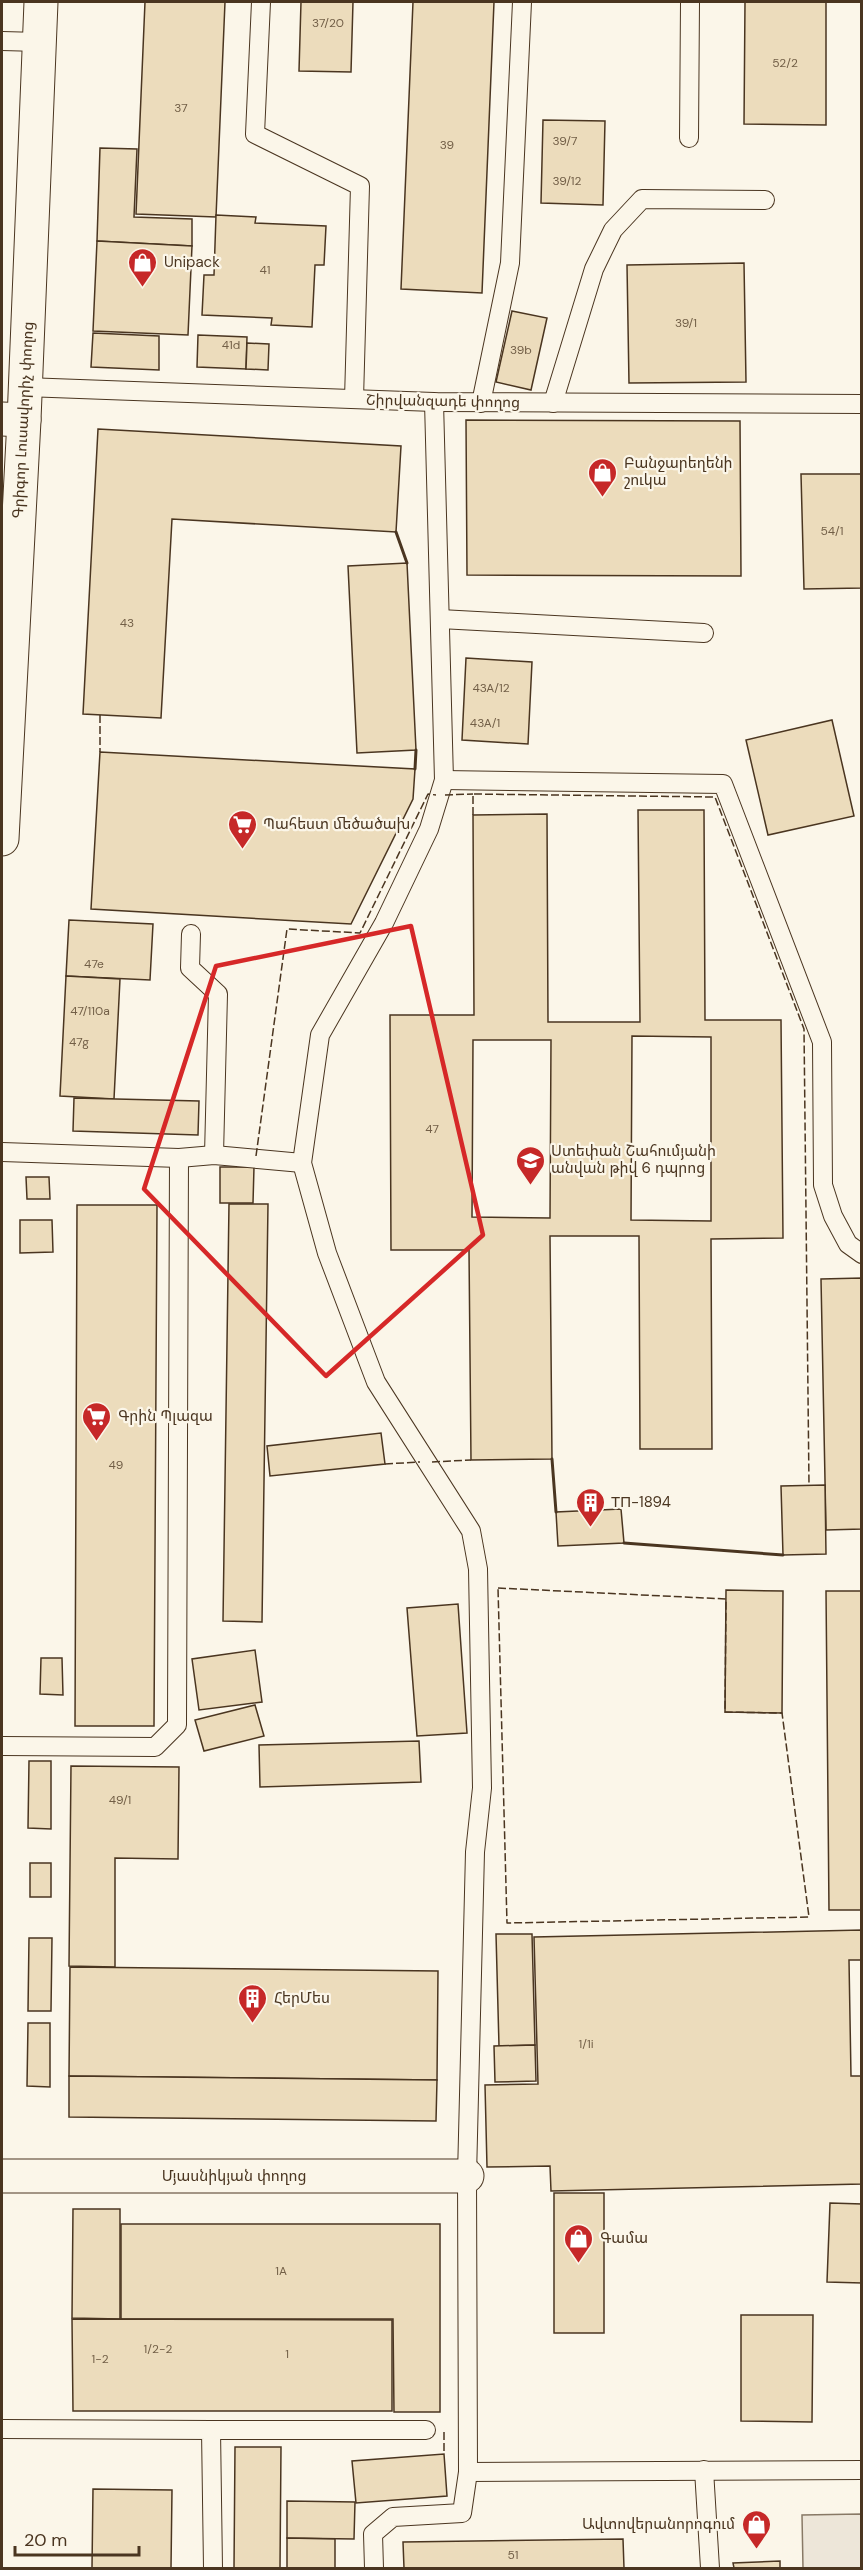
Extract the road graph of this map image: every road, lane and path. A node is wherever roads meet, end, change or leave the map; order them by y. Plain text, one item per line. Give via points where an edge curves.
1 (41, 2) edge
2 (261, 2) edge
3 (522, 2) edge
4 (690, 2) edge
5 (2, 41) edge
6 (39, 42) junction
7 (689, 138) dead end
8 (765, 200) dead end
9 (25, 387) junction
10 (354, 399) junction
11 (434, 402) junction
12 (481, 403) junction
13 (553, 403) junction
14 (861, 404) edge
15 (13, 419) edge
16 (440, 620) junction
17 (704, 633) dead end
18 (444, 780) junction
19 (2, 839) edge
20 (190, 934) dead end
21 (2, 1152) edge
22 (214, 1155) junction
23 (179, 1158) junction
24 (302, 1163) junction
25 (861, 1254) edge
26 (2, 1746) edge
27 (2, 2176) edge
28 (467, 2176) junction
29 (2, 2428) edge
30 (211, 2430) junction
31 (426, 2430) dead end
32 (704, 2470) junction
33 (861, 2470) edge
34 (468, 2472) junction
35 (213, 2568) edge
36 (374, 2568) edge
37 (711, 2568) edge

1 - 6 street, Գրիգոր Լուսավորիչ փողոց
2 - 10 lane via 255,134 360,186
3 - 12 lane via 510,263
4 - 7 lane
5 - 6 lane
6 - 9 street, Գրիգոր Լուսավորիչ փողոց
8 - 13 lane via 642,199 613,230 594,269
9 - 10 lane, Շիրվանզադե փողոց
9 - 15 street, Գրիգոր Լուսավորիչ փողոց
10 - 11 lane, Շիրվանզադե փողոց
11 - 12 lane, Շիրվանզադե փողոց
11 - 16 lane
12 - 13 lane, Շիրվանզադե փողոց
13 - 14 lane, Շիրվանզադե փողոց
15 - 19 street, Գրիգոր Լուսավորիչ փողոց
16 - 17 lane
16 - 18 lane
18 - 24 lane via 429,829 384,923 320,1035
18 - 25 lane via 723,784 822,1042 823,1185 848,1244
20 - 22 lane via 190,968 218,994
21 - 23 lane
22 - 23 lane
22 - 24 lane
23 - 26 lane via 177,1725 155,1747
24 - 28 lane via 327,1253 376,1382 471,1531 478,1569 482,1788 475,1852
27 - 28 street, Մյասնիկյան փողոց
28 - 34 lane
29 - 30 lane
30 - 31 lane
30 - 35 lane
32 - 33 lane
32 - 34 lane
32 - 37 lane
34 - 36 lane via 462,2513 393,2517 373,2534

